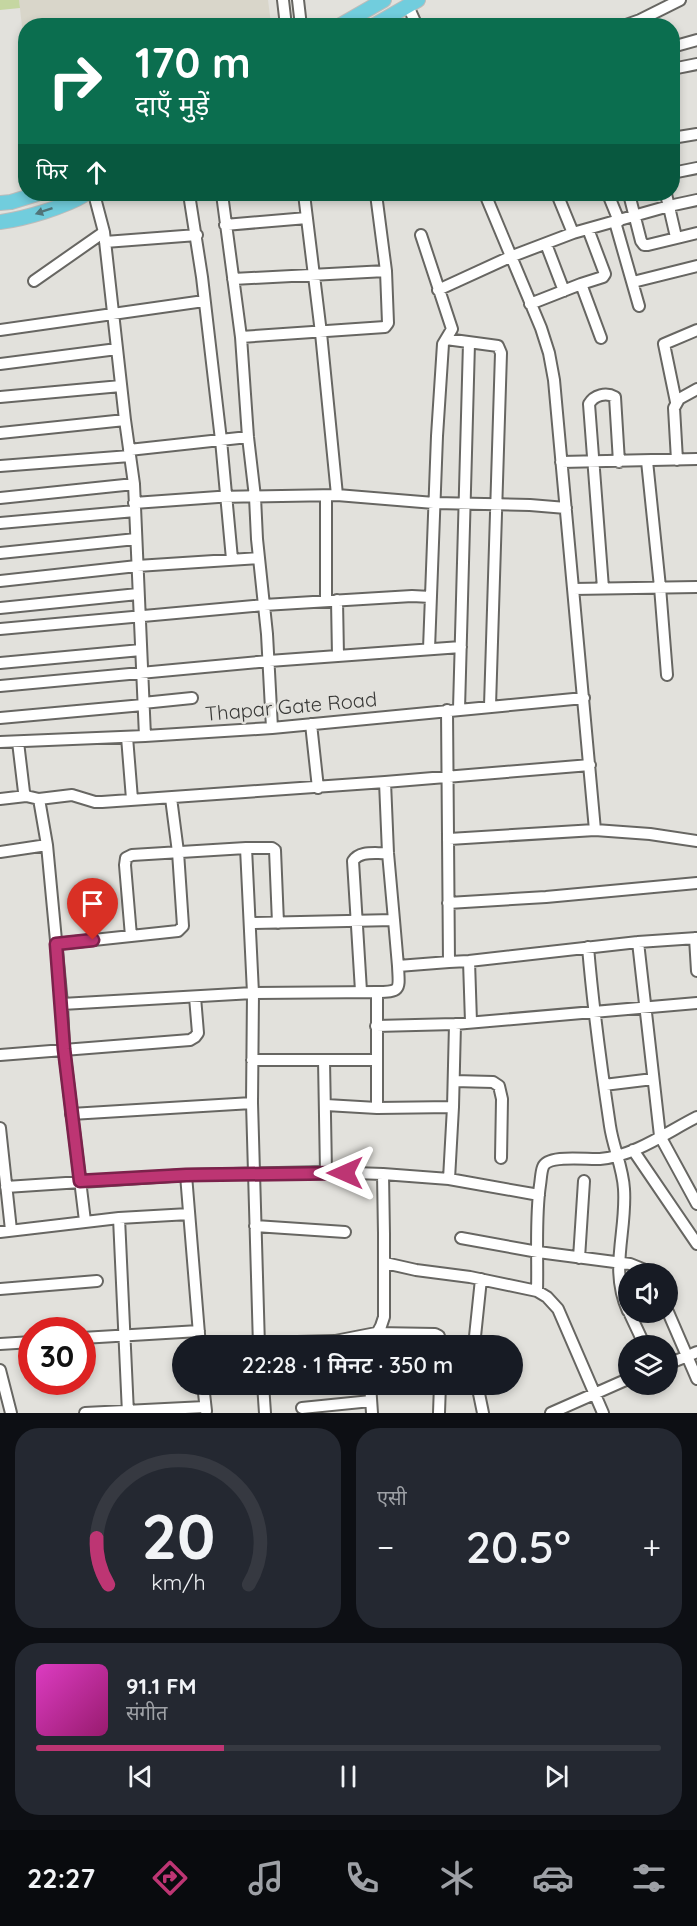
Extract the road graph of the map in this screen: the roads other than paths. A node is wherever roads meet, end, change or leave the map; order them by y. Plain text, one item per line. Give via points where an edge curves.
1 (283, 0) edge
2 (298, 0) edge
3 (384, 0) edge
4 (680, 0) edge
5 (413, 3) edge
6 (285, 18) edge
7 (300, 18) edge
8 (353, 18) edge
9 (387, 18) edge
10 (416, 18) edge
11 (644, 18) edge
12 (697, 40) edge
13 (680, 45) edge
14 (697, 64) edge
15 (680, 67) edge
16 (697, 134) edge
17 (680, 137) edge
18 (697, 168) edge
19 (680, 171) edge
20 (18, 200) edge
21 (697, 200) edge
22 (73, 201) edge
23 (96, 201) edge
24 (190, 201) edge
25 (223, 201) edge
26 (305, 201) edge
27 (377, 201) edge
28 (487, 201) edge
29 (560, 201) edge
30 (610, 201) edge
31 (630, 201) edge
32 (668, 201) edge
33 (0, 203) edge
34 (669, 206) junction
35 (635, 216) junction
36 (307, 218) junction
37 (617, 221) junction
38 (0, 222) edge
39 (225, 225) junction
40 (588, 229) junction
41 (573, 233) junction
42 (697, 233) edge
43 (197, 235) junction
44 (421, 235) dead end
45 (104, 237) junction
46 (676, 237) junction
47 (546, 244) junction
48 (510, 257) junction
49 (697, 266) edge
50 (386, 271) junction
51 (314, 275) junction
52 (233, 279) junction
53 (34, 281) dead end
54 (633, 282) junction
55 (581, 284) junction
56 (438, 290) junction
57 (564, 291) junction
58 (204, 301) junction
59 (530, 304) junction
60 (639, 306) dead end
61 (112, 314) junction
62 (0, 330) edge
63 (697, 330) edge
64 (321, 333) junction
65 (241, 337) junction
66 (446, 339) junction
67 (601, 339) dead end
68 (469, 343) junction
69 (117, 349) junction
70 (0, 364) edge
71 (121, 386) junction
72 (697, 389) edge
73 (0, 398) edge
74 (676, 402) junction
75 (125, 420) junction
76 (0, 433) edge
77 (248, 437) junction
78 (221, 440) junction
79 (129, 453) junction
80 (697, 459) edge
81 (677, 460) junction
82 (646, 461) junction
83 (561, 462) junction
84 (594, 462) junction
85 (619, 462) junction
86 (0, 466) edge
87 (134, 483) junction
88 (331, 495) junction
89 (227, 497) junction
90 (255, 497) junction
91 (0, 498) edge
92 (434, 503) junction
93 (466, 504) junction
94 (498, 504) junction
95 (135, 507) junction
96 (566, 508) junction
97 (0, 523) edge
98 (136, 539) junction
99 (0, 553) edge
100 (259, 558) junction
101 (232, 559) junction
102 (137, 566) junction
103 (0, 581) edge
104 (660, 587) junction
105 (697, 587) edge
106 (603, 588) junction
107 (573, 589) junction
108 (138, 594) junction
109 (431, 597) junction
110 (332, 600) junction
111 (264, 605) junction
112 (0, 609) edge
113 (139, 618) junction
114 (0, 629) edge
115 (461, 646) junction
116 (429, 649) junction
117 (141, 650) junction
118 (338, 656) junction
119 (269, 661) junction
120 (0, 663) edge
121 (143, 674) junction
122 (667, 675) dead end
123 (0, 686) edge
124 (192, 698) dead end
125 (584, 698) junction
126 (143, 704) junction
127 (490, 706) junction
128 (459, 709) junction
129 (447, 710) junction
130 (0, 718) edge
131 (311, 724) junction
132 (272, 728) junction
133 (145, 736) junction
134 (127, 737) junction
135 (0, 742) edge
136 (18, 742) junction
137 (590, 765) junction
138 (449, 776) junction
139 (385, 782) junction
140 (318, 788) junction
141 (26, 796) junction
142 (171, 798) junction
143 (0, 799) edge
144 (39, 799) junction
145 (132, 799) junction
146 (596, 830) junction
147 (449, 839) junction
148 (697, 842) edge
149 (47, 845) junction
150 (246, 848) junction
151 (0, 852) edge
152 (178, 852) junction
153 (388, 853) junction
154 (697, 883) edge
155 (448, 903) junction
156 (358, 920) junction
157 (394, 920) junction
158 (250, 923) junction
159 (278, 923) junction
160 (131, 936) junction
161 (696, 938) edge
162 (638, 942) junction
163 (56, 944) junction
164 (588, 947) junction
165 (469, 961) junction
166 (449, 962) junction
167 (398, 966) junction
168 (697, 971) edge
169 (361, 991) junction
170 (377, 992) junction
171 (253, 993) junction
172 (195, 997) junction
173 (697, 1003) edge
174 (62, 1004) junction
175 (646, 1008) junction
176 (594, 1012) junction
177 (471, 1022) junction
178 (455, 1024) junction
179 (376, 1026) junction
180 (64, 1049) junction
181 (0, 1055) edge
182 (252, 1060) junction
183 (324, 1060) junction
184 (376, 1060) junction
185 (653, 1079) junction
186 (454, 1081) junction
187 (604, 1085) junction
188 (252, 1103) junction
189 (326, 1105) junction
190 (453, 1107) junction
191 (377, 1108) junction
192 (71, 1114) junction
193 (697, 1117) edge
194 (0, 1128) edge
195 (660, 1136) junction
196 (633, 1150) junction
197 (617, 1157) junction
198 (501, 1158) dead end
199 (2, 1171) edge
200 (326, 1172) junction
201 (383, 1174) junction
202 (186, 1175) junction
203 (254, 1175) junction
204 (449, 1179) junction
205 (80, 1181) junction
206 (584, 1181) dead end
207 (6, 1187) junction
208 (539, 1195) junction
209 (697, 1204) edge
210 (189, 1214) junction
211 (119, 1218) junction
212 (85, 1221) junction
213 (255, 1226) junction
214 (5, 1231) edge
215 (345, 1232) dead end
216 (461, 1238) dead end
217 (697, 1244) edge
218 (538, 1252) junction
219 (579, 1258) junction
220 (385, 1263) junction
221 (618, 1263) joint
222 (481, 1279) junction
223 (97, 1281) dead end
224 (0, 1289) edge
225 (537, 1291) junction
226 (674, 1323) edge
227 (199, 1331) junction
228 (376, 1333) junction
229 (126, 1334) junction
230 (199, 1335) edge
231 (259, 1335) edge
232 (366, 1335) edge
233 (437, 1335) edge
234 (475, 1335) edge
235 (96, 1337) edge
236 (18, 1342) edge
237 (0, 1344) edge
238 (692, 1354) edge
239 (678, 1360) edge
240 (0, 1370) edge
241 (697, 1379) edge
242 (618, 1383) edge
243 (594, 1393) junction
244 (204, 1395) edge
245 (263, 1395) edge
246 (371, 1395) edge
247 (440, 1395) edge
248 (479, 1395) edge
249 (371, 1401) junction
250 (302, 1408) dead end
251 (206, 1410) edge
252 (128, 1412) edge
253 (11, 1413) edge
254 (85, 1413) edge
255 (265, 1413) edge
256 (372, 1413) edge
257 (439, 1413) edge
258 (483, 1413) edge
259 (551, 1413) edge
260 (603, 1413) edge

1 - 6 street
2 - 7 street
3 - 8 main road
4 - 11 street
5 - 9 main road
5 - 10 street
12 - 13 street
14 - 15 street
16 - 17 street
18 - 19 street
20 - 33 main road
21 - 34 street
22 -> 38 main road
23 - 45 street
24 - 43 street
25 - 39 street
26 - 36 street
27 - 50 street
28 - 48 street
29 - 41 street
30 - 37 street
31 - 35 street
32 - 34 street
34 - 35 street
34 - 46 street
35 - 37 street
35 - 46 street via 644,245
36 - 39 street
36 - 51 street
37 - 40 street
37 - 54 street
39 - 52 street
40 - 41 street
40 - 55 street via 605,274
41 - 47 street
42 - 46 street
43 - 45 street
43 - 58 street
44 - 56 street
45 - 53 street
45 - 61 street
47 - 48 street
47 - 57 street
48 - 56 street
48 - 59 street
49 - 54 street
50 - 51 street
50 - 64 street via 385,327
51 - 52 street
51 - 64 street
52 - 65 street
54 - 60 street
55 - 57 street
55 - 67 street
56 - 66 street via 451,325
57 - 59 street
58 - 61 street
58 - 78 street
59 - 83 street via 549,352
61 - 62 street
61 - 69 street
63 - 74 street via 664,344
64 - 65 street
64 - 88 street
65 - 77 street
66 - 68 street
66 - 92 street
68 - 93 street
68 - 94 street via 498,346 501,353
69 - 70 street
69 - 71 street
71 - 73 street
71 - 75 street
72 - 74 street
74 - 81 street
75 - 76 street
75 - 79 street
77 - 78 street
77 - 90 street
78 - 79 street
78 - 89 street
79 - 86 street
79 - 87 street
80 - 81 street
81 - 82 street
82 - 85 street
82 - 104 street
83 - 84 street
83 - 96 street
84 - 85 street
84 - 85 street via 589,404 595,397 605,395 615,397
84 - 106 street
87 - 91 street
87 - 95 street
88 - 90 street
88 - 92 street
88 - 110 street
89 - 90 street
89 - 95 street
89 - 101 street
90 - 100 street
92 - 93 street
92 - 109 street
93 - 94 street
93 - 115 street
94 - 96 street
94 - 127 street
95 - 97 street
95 - 98 street
96 - 107 street
98 - 99 street
98 - 102 street
100 - 101 street
100 - 111 street
101 - 102 street
102 - 103 street
102 - 108 street
104 - 105 street
104 - 106 street
104 - 122 street
106 - 107 street
107 - 125 street
108 - 112 street
108 - 113 street
109 - 110 street
109 - 116 street
110 - 111 street
110 - 118 street
111 - 113 street
111 - 119 street
113 - 114 street
113 - 117 street
115 - 116 street
115 - 128 street
116 - 118 street
117 - 120 street
117 - 121 street
118 - 119 street
119 - 121 street
119 - 132 street
121 - 123 street
121 - 126 street
124 - 126 street
125 - 127 street, Thapar Gate Road
125 - 137 street
126 - 130 street
126 - 133 street
127 - 128 street, Thapar Gate Road
128 - 129 street, Thapar Gate Road
129 - 131 street, Thapar Gate Road
129 - 138 street
131 - 132 street, Thapar Gate Road
131 - 140 street
132 - 133 street, Thapar Gate Road
133 - 134 street, Thapar Gate Road
134 - 136 street, Thapar Gate Road
134 - 145 street
135 - 136 street, Thapar Gate Road
136 - 141 street
137 - 138 street
137 - 146 street
138 - 139 street
138 - 147 street
139 - 140 street
139 - 153 street
140 - 142 street
141 - 143 street
141 - 144 street
142 - 145 street
142 - 152 street
144 - 145 street via 72,795 95,802
144 - 149 street
146 - 147 street
146 - 148 street
147 - 155 street
149 - 151 street
149 - 163 street
150 - 152 street
150 - 158 street
150 - 159 street via 275,850
152 - 160 street via 182,929
152 - 160 street via 126,858
153 - 156 street via 362,854 353,861
153 - 157 street
154 - 155 street
155 - 166 street
156 - 157 street
156 - 159 street
156 - 169 street
157 - 167 street
158 - 159 street
158 - 171 street
160 - 163 street
161 - 162 street
161 - 168 street
162 - 164 street
162 - 175 street
163 - 174 street
164 - 165 street
164 - 176 street
165 - 166 street
165 - 177 street
166 - 167 street
167 - 170 street via 397,990
169 - 170 street
169 - 171 street
170 - 179 street
171 - 172 street
171 - 182 street
172 - 174 street
172 - 180 street via 198,1033 190,1040
173 - 175 street
174 - 180 street
175 - 176 street
175 - 185 street
176 - 177 street
176 - 187 street
177 - 178 street
178 - 179 street
178 - 186 street
179 - 184 street
180 - 181 street
180 - 192 street
182 - 183 street
182 - 188 street
183 - 184 street
183 - 189 street
184 - 191 street
185 - 187 street
185 - 195 street
186 - 190 street
186 - 198 street via 493,1082 499,1086
187 - 197 street
188 - 192 street
188 - 203 street
189 - 191 street
189 - 200 street
190 - 191 street
190 - 204 street
192 - 205 street
193 - 195 street
194 - 199 street
195 - 196 street
195 - 209 street
196 - 197 street
196 - 217 street
197 - 208 street via 548,1161 543,1166
197 - 221 street via 624,1187
199 - 207 street
200 - 201 street
200 - 203 street
201 - 204 street
201 - 220 street
202 - 203 street
202 - 205 street
202 - 210 street
203 - 213 street
204 - 208 street
205 - 207 street
205 - 212 street
206 - 219 street
207 - 214 street
208 - 218 street
210 - 211 street
210 - 227 street
211 - 212 street
211 - 229 street
212 - 214 street
213 - 215 street
213 - 231 street
216 - 218 street
218 - 219 street
218 - 225 street
219 - 221 street
220 - 222 street
220 - 228 street via 384,1317
222 - 225 street
222 - 234 street
223 - 224 street
225 - 243 street via 558,1309
226 - 238 street
227 - 229 street
227 - 230 street
228 - 232 street
228 - 233 street
229 - 235 street
229 - 252 street
236 - 237 street
238 - 239 street
238 - 241 street
240 - 253 street
242 - 243 street
243 - 259 street
243 - 260 street
244 - 251 street
245 - 255 street
246 - 249 street
247 - 257 street
248 - 258 street
249 - 250 street
249 - 256 street
251 - 252 street
252 - 254 street

